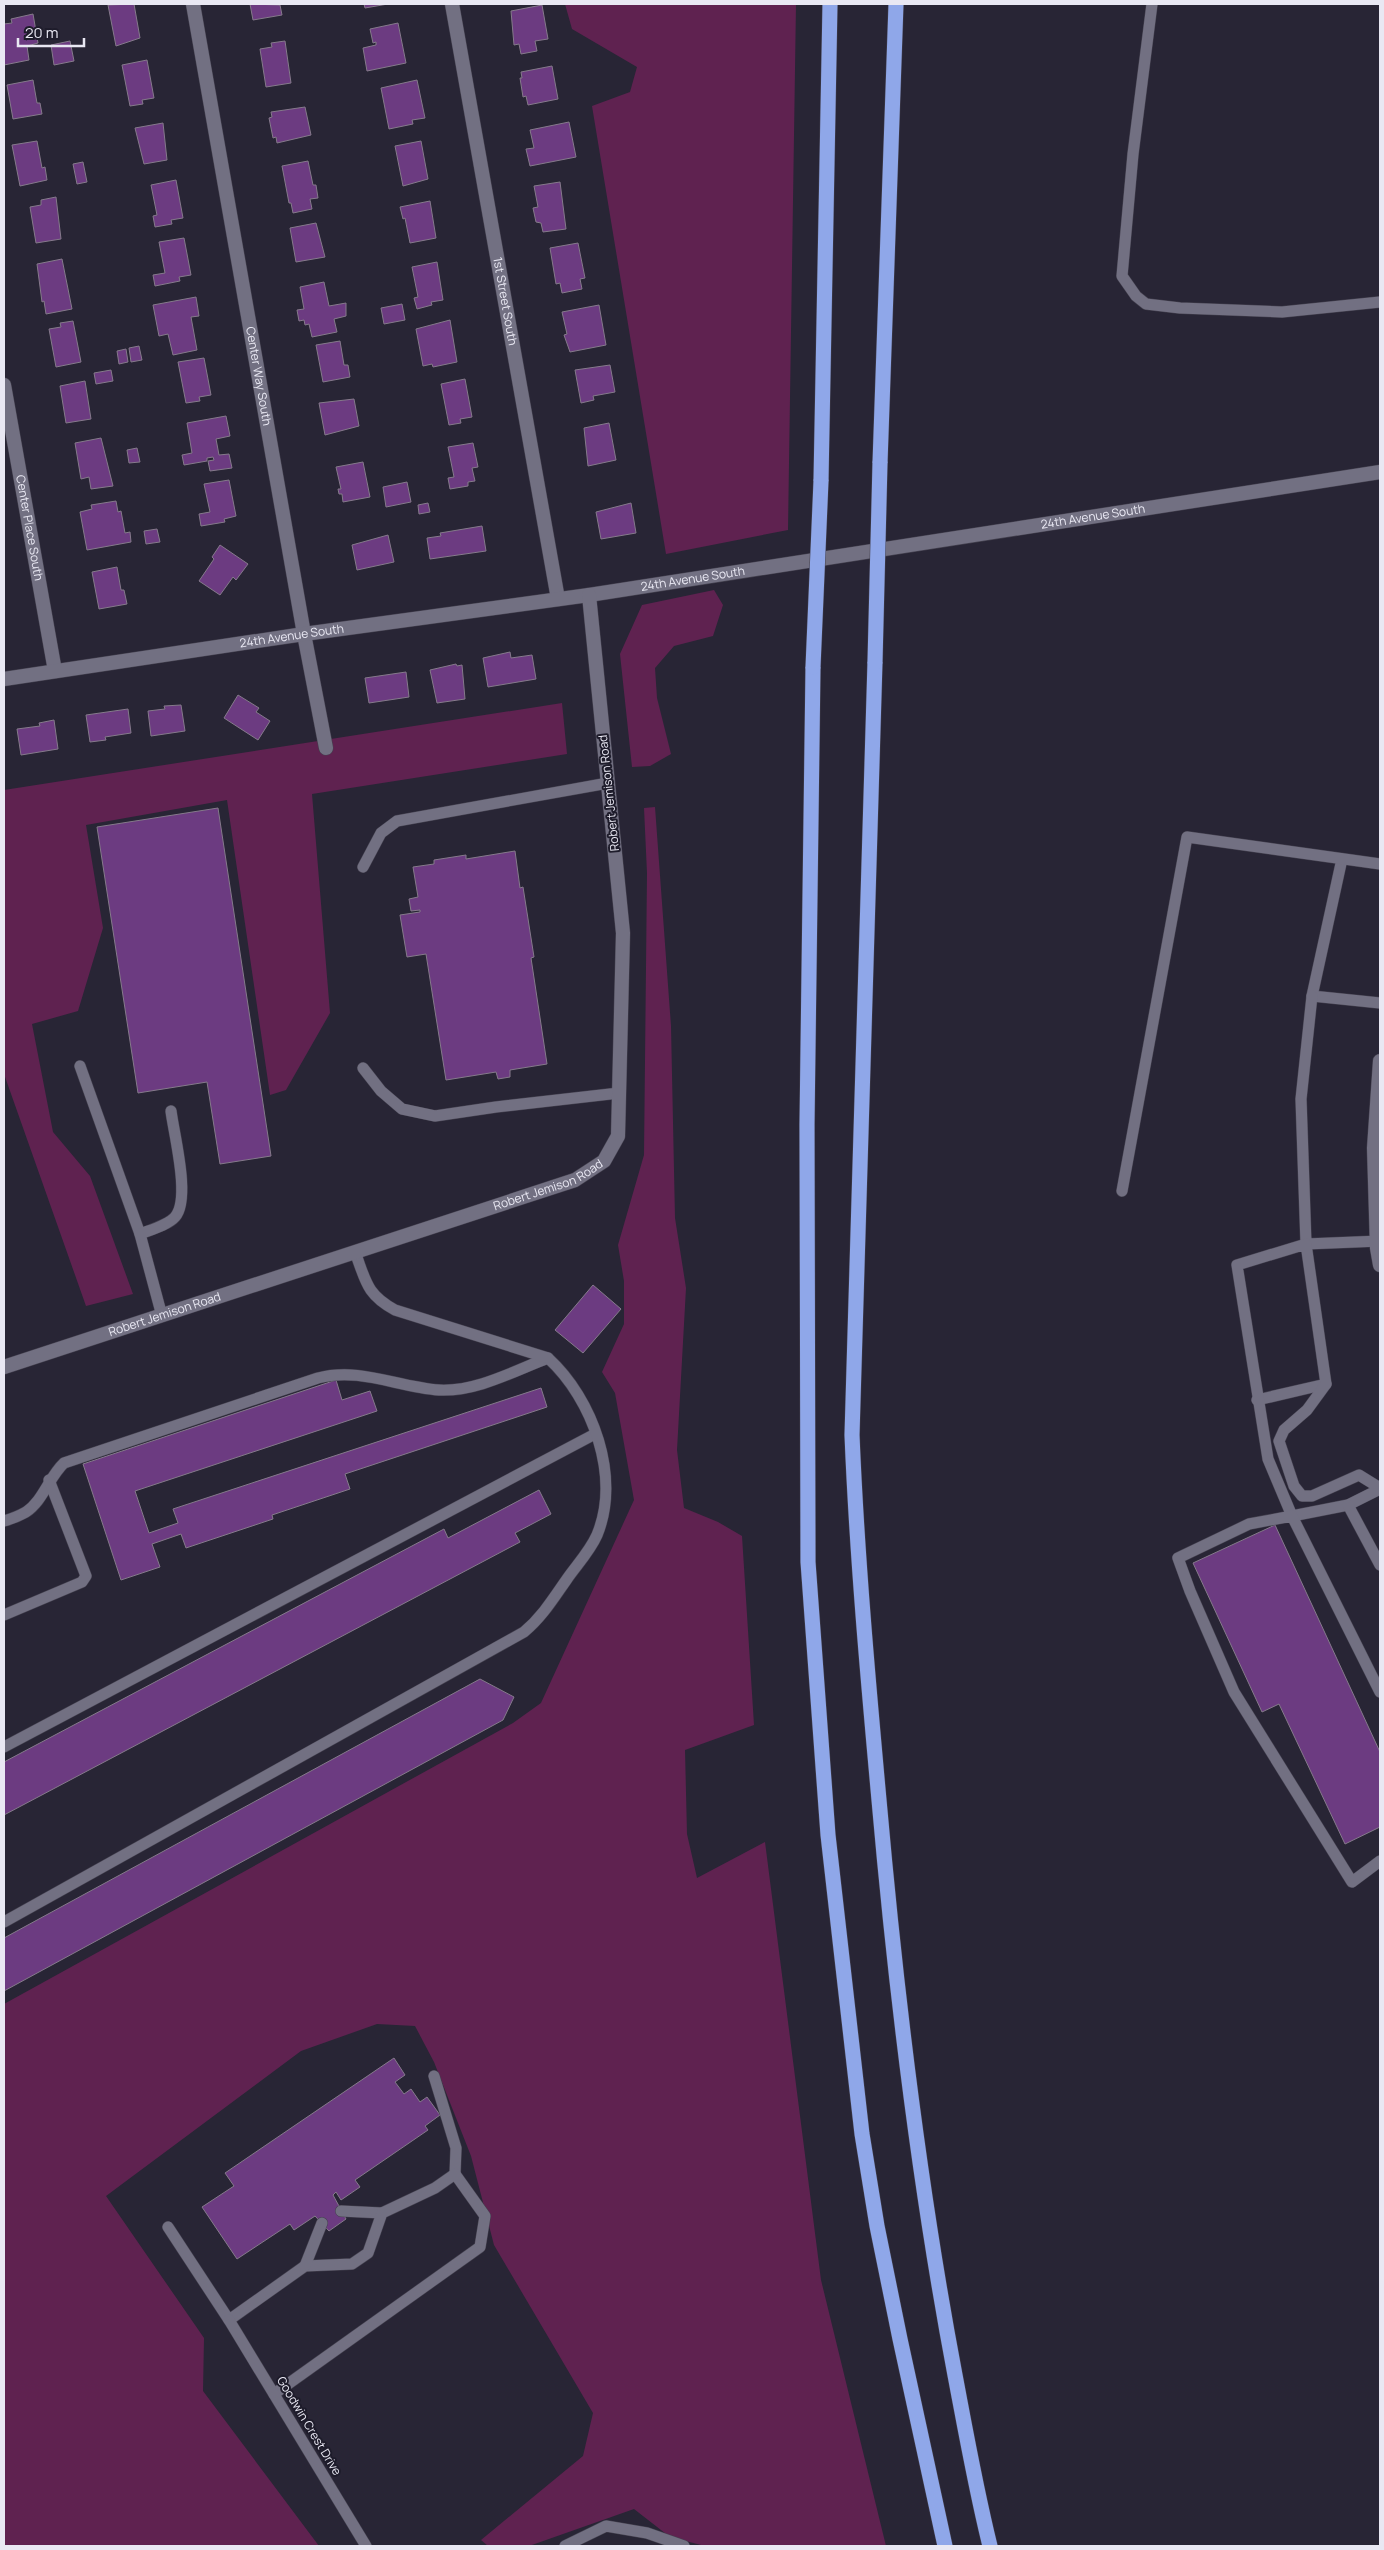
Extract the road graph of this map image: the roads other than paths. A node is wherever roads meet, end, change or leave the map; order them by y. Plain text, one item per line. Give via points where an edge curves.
1 (193, 4) edge
2 (452, 4) edge
3 (830, 4) edge
4 (896, 4) edge
5 (1152, 4) edge
6 (1380, 302) edge
7 (4, 385) edge
8 (1380, 472) edge
9 (589, 595) junction
10 (558, 599) junction
11 (304, 634) junction
12 (55, 671) junction
13 (4, 679) edge
14 (326, 748) dead end
15 (608, 783) junction
16 (1342, 859) junction
17 (1380, 864) edge
18 (362, 867) dead end
19 (1312, 996) junction
20 (1380, 1003) edge
21 (1380, 1061) edge
22 (80, 1066) dead end
23 (363, 1068) dead end
24 (619, 1093) junction
25 (171, 1111) dead end
26 (1122, 1191) dead end
27 (140, 1234) junction
28 (1378, 1241) edge
29 (1306, 1244) junction
30 (355, 1252) junction
31 (1380, 1265) edge
32 (162, 1316) junction
33 (548, 1358) junction
34 (4, 1367) edge
35 (1326, 1384) junction
36 (1257, 1400) junction
37 (596, 1434) junction
38 (49, 1480) junction
39 (1380, 1488) edge
40 (1348, 1505) junction
41 (1292, 1516) junction
42 (4, 1521) edge
43 (1380, 1565) edge
44 (4, 1614) edge
45 (1380, 1692) edge
46 (4, 1747) edge
47 (1380, 1861) edge
48 (4, 1922) edge
49 (434, 2076) dead end
50 (455, 2174) junction
51 (341, 2211) dead end
52 (382, 2213) junction
53 (322, 2224) dead end
54 (168, 2227) dead end
55 (305, 2266) junction
56 (229, 2320) junction
57 (274, 2394) junction
58 (676, 2545) edge
59 (366, 2546) edge
60 (565, 2546) edge
61 (946, 2546) edge
62 (990, 2546) edge

1 - 11 street, Center Way South
2 - 10 street, 1st Street South
3 - 61 highway, bridge via 822,481 813,667 807,1125 808,1562 828,1835 862,2134 900,2339
4 - 62 highway, bridge via 852,1435 856,1529 892,1948 941,2304
5 - 6 lane via 1122,276 1128,288 1146,304 1180,308 1282,312
7 - 12 street, Center Place South
8 - 9 street, 24th Avenue South
9 - 10 street, 24th Avenue South
9 - 15 street, Robert Jemison Road
10 - 11 street, 24th Avenue South
11 - 12 street, 24th Avenue South
11 - 14 street, Center Way South
12 - 13 street, 24th Avenue South
15 - 18 lane via 397,821 381,834
15 - 24 street, Robert Jemison Road via 623,933
16 - 17 lane
16 - 19 lane
16 - 26 lane via 1187,837
19 - 20 lane
19 - 29 lane via 1301,1099
21 - 28 street via 1374,1148
22 - 27 lane
23 - 24 lane via 381,1092 402,1109 435,1116
24 - 30 street, Robert Jemison Road via 618,1136 604,1160 575,1180
25 - 27 lane via 182,1205 174,1219
27 - 32 lane
28 - 29 lane
28 - 31 street
29 - 35 lane
29 - 36 lane via 1238,1266
30 - 32 street, Robert Jemison Road
30 - 33 lane via 369,1290 378,1301 395,1310
32 - 34 street, Robert Jemison Road
33 - 37 lane via 565,1373 585,1406
33 - 38 lane via 465,1390 438,1390 351,1373 326,1376 64,1463
35 - 36 lane
35 - 39 lane via 1307,1410 1284,1430 1279,1441 1294,1486 1302,1496 1312,1496 1359,1475
36 - 41 lane via 1268,1459
37 - 46 lane
37 - 48 lane via 605,1472 604,1508 596,1536 539,1620 524,1632
38 - 42 lane via 36,1503 25,1513
38 - 44 lane via 86,1576 82,1582
39 - 40 lane
40 - 41 lane
40 - 43 lane
41 - 45 lane
41 - 47 lane via 1249,1524 1178,1558 1234,1692 1352,1882
49 - 50 lane via 456,2148
50 - 52 lane via 435,2188
50 - 57 lane via 485,2216 480,2247
51 - 52 lane
52 - 55 lane via 368,2253 352,2264
53 - 55 lane
54 - 56 lane, Goodwin Crest Drive
55 - 56 lane
56 - 57 lane, Goodwin Crest Drive
57 - 59 lane, Goodwin Crest Drive
58 - 60 lane via 646,2533 606,2526

